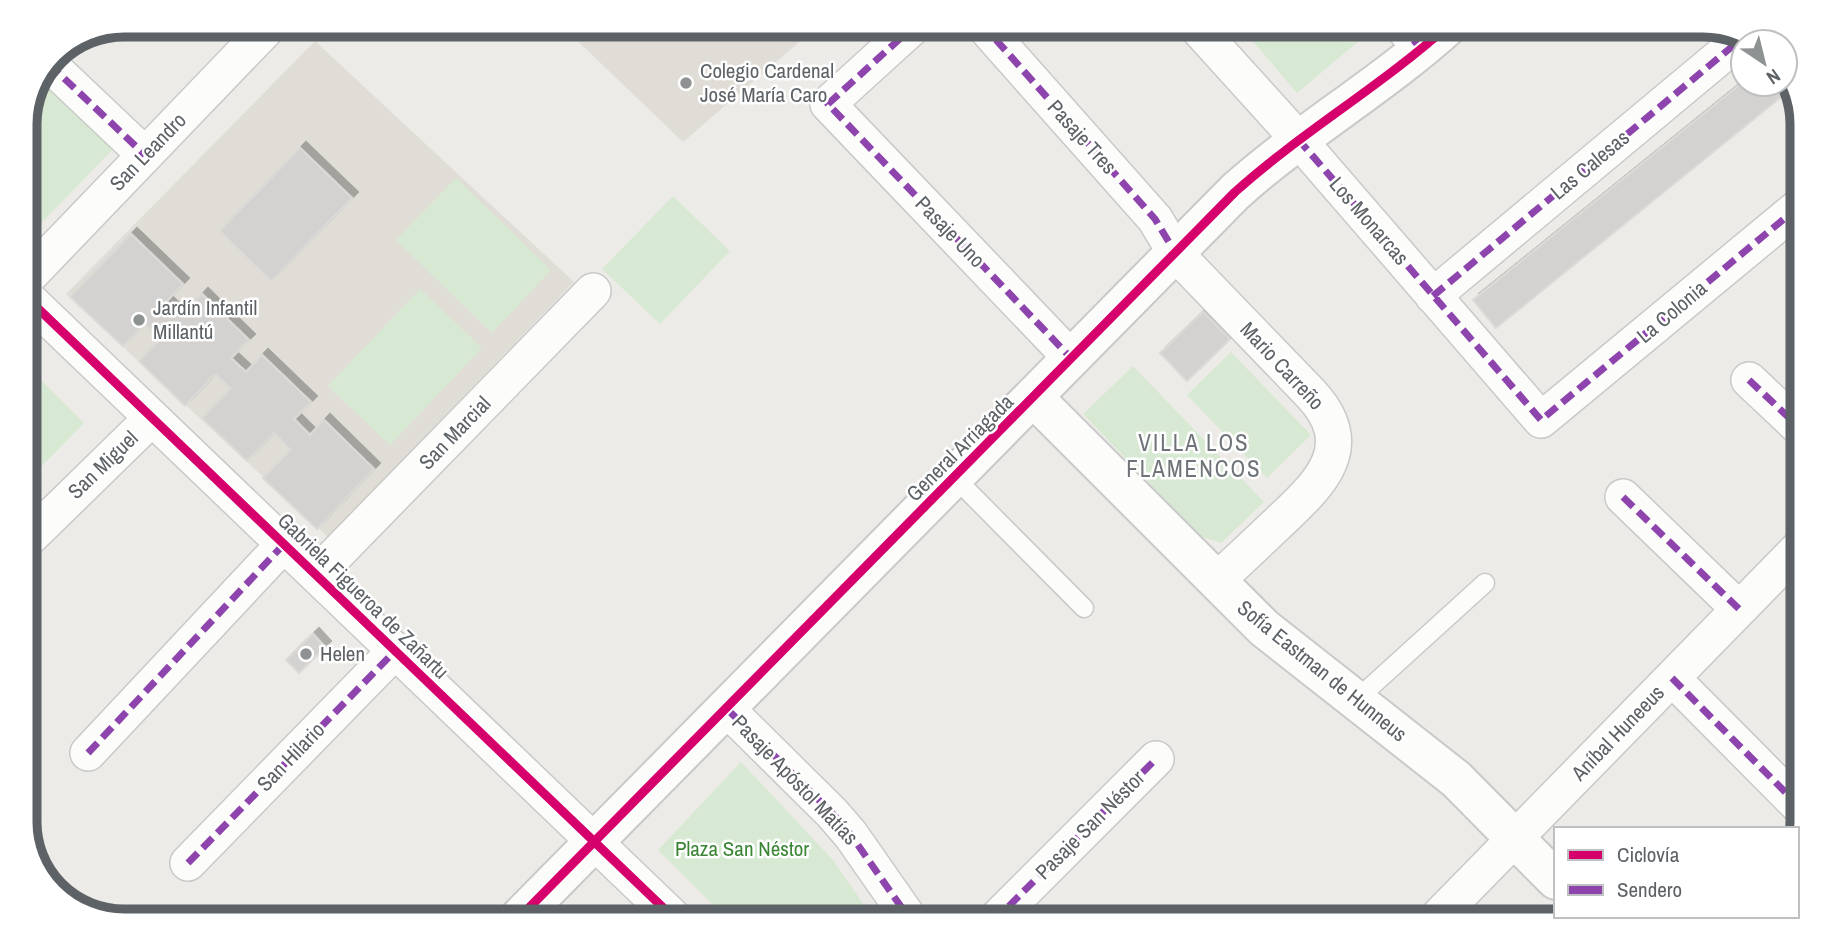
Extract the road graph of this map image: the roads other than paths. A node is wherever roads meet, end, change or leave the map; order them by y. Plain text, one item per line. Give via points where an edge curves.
1 (258, 37) edge
2 (902, 37) edge
3 (994, 37) edge
4 (1206, 37) edge
5 (1411, 37) edge
6 (1729, 49) edge
7 (56, 70) edge
8 (1298, 139) junction
9 (145, 155) junction
10 (1790, 214) edge
11 (1176, 254) junction
12 (37, 268) edge
13 (593, 291) dead end
14 (1433, 296) junction
15 (37, 308) edge
16 (1072, 359) junction
17 (1749, 380) dead end
18 (1034, 398) junction
19 (152, 418) junction
20 (1790, 419) edge
21 (1541, 421) joint
22 (955, 478) junction
23 (1623, 497) dead end
24 (37, 530) edge
25 (284, 544) junction
26 (1790, 557) edge
27 (316, 575) junction
28 (1216, 581) junction
29 (1485, 583) dead end
30 (1084, 608) dead end
31 (1739, 609) junction
32 (395, 651) junction
33 (1672, 678) junction
34 (1356, 701) junction
35 (727, 709) junction
36 (88, 753) dead end
37 (1156, 759) dead end
38 (1790, 797) edge
39 (1515, 838) junction
40 (595, 842) junction
41 (188, 863) dead end
42 (1554, 878) edge
43 (529, 909) edge
44 (664, 909) edge
45 (902, 909) edge
46 (1007, 909) edge
47 (1447, 909) edge

1 - 9 street, San Leandro
2 - 16 street, Pasaje Uno via 828,104
3 - 11 street, Pasaje Tres via 1155,219
4 - 8 street, Los Monarcas
5 - 8 street, General Arriagada
6 - 14 street, Las Calesas
7 - 9 street
8 - 11 street, General Arriagada via 1235,192
8 - 14 street, Los Monarcas
9 - 12 street, San Leandro
10 - 21 street, La Colonia
11 - 16 street, General Arriagada
11 - 28 street, Mario Carreño via 1320,404 1333,441 1328,468 1313,490
13 - 27 street, San Marcial
14 - 21 street, Los Monarcas
15 - 19 street, Gabriela Figueroa de Zañartu
16 - 18 street, General Arriagada
17 - 20 street
18 - 22 street, General Arriagada
18 - 28 street, Sofía Eastman de Hunneus
19 - 24 street, San Miguel
19 - 25 street, Gabriela Figueroa de Zañartu
22 - 30 lane
22 - 35 street, General Arriagada
23 - 31 street
25 - 27 street, Gabriela Figueroa de Zañartu
25 - 36 street
26 - 31 street, Aníbal Huneeus
27 - 32 street, Gabriela Figueroa de Zañartu
28 - 34 street, Sofía Eastman de Hunneus via 1264,628
29 - 34 lane
31 - 33 street, Aníbal Huneeus
32 - 40 street, Gabriela Figueroa de Zañartu
32 - 41 street, San Hilario
33 - 38 street
33 - 39 street, Aníbal Huneeus
34 - 39 street, Sofía Eastman de Hunneus via 1455,779
35 - 40 street, General Arriagada
35 - 45 street, Pasaje Apóstol Matías via 832,813
37 - 46 street, Pasaje San Néstor
39 - 42 street, Sofía Eastman de Hunneus
39 - 47 street, Aníbal Huneeus
40 - 43 street, General Arriagada
40 - 44 street, Gabriela Figueroa de Zañartu

